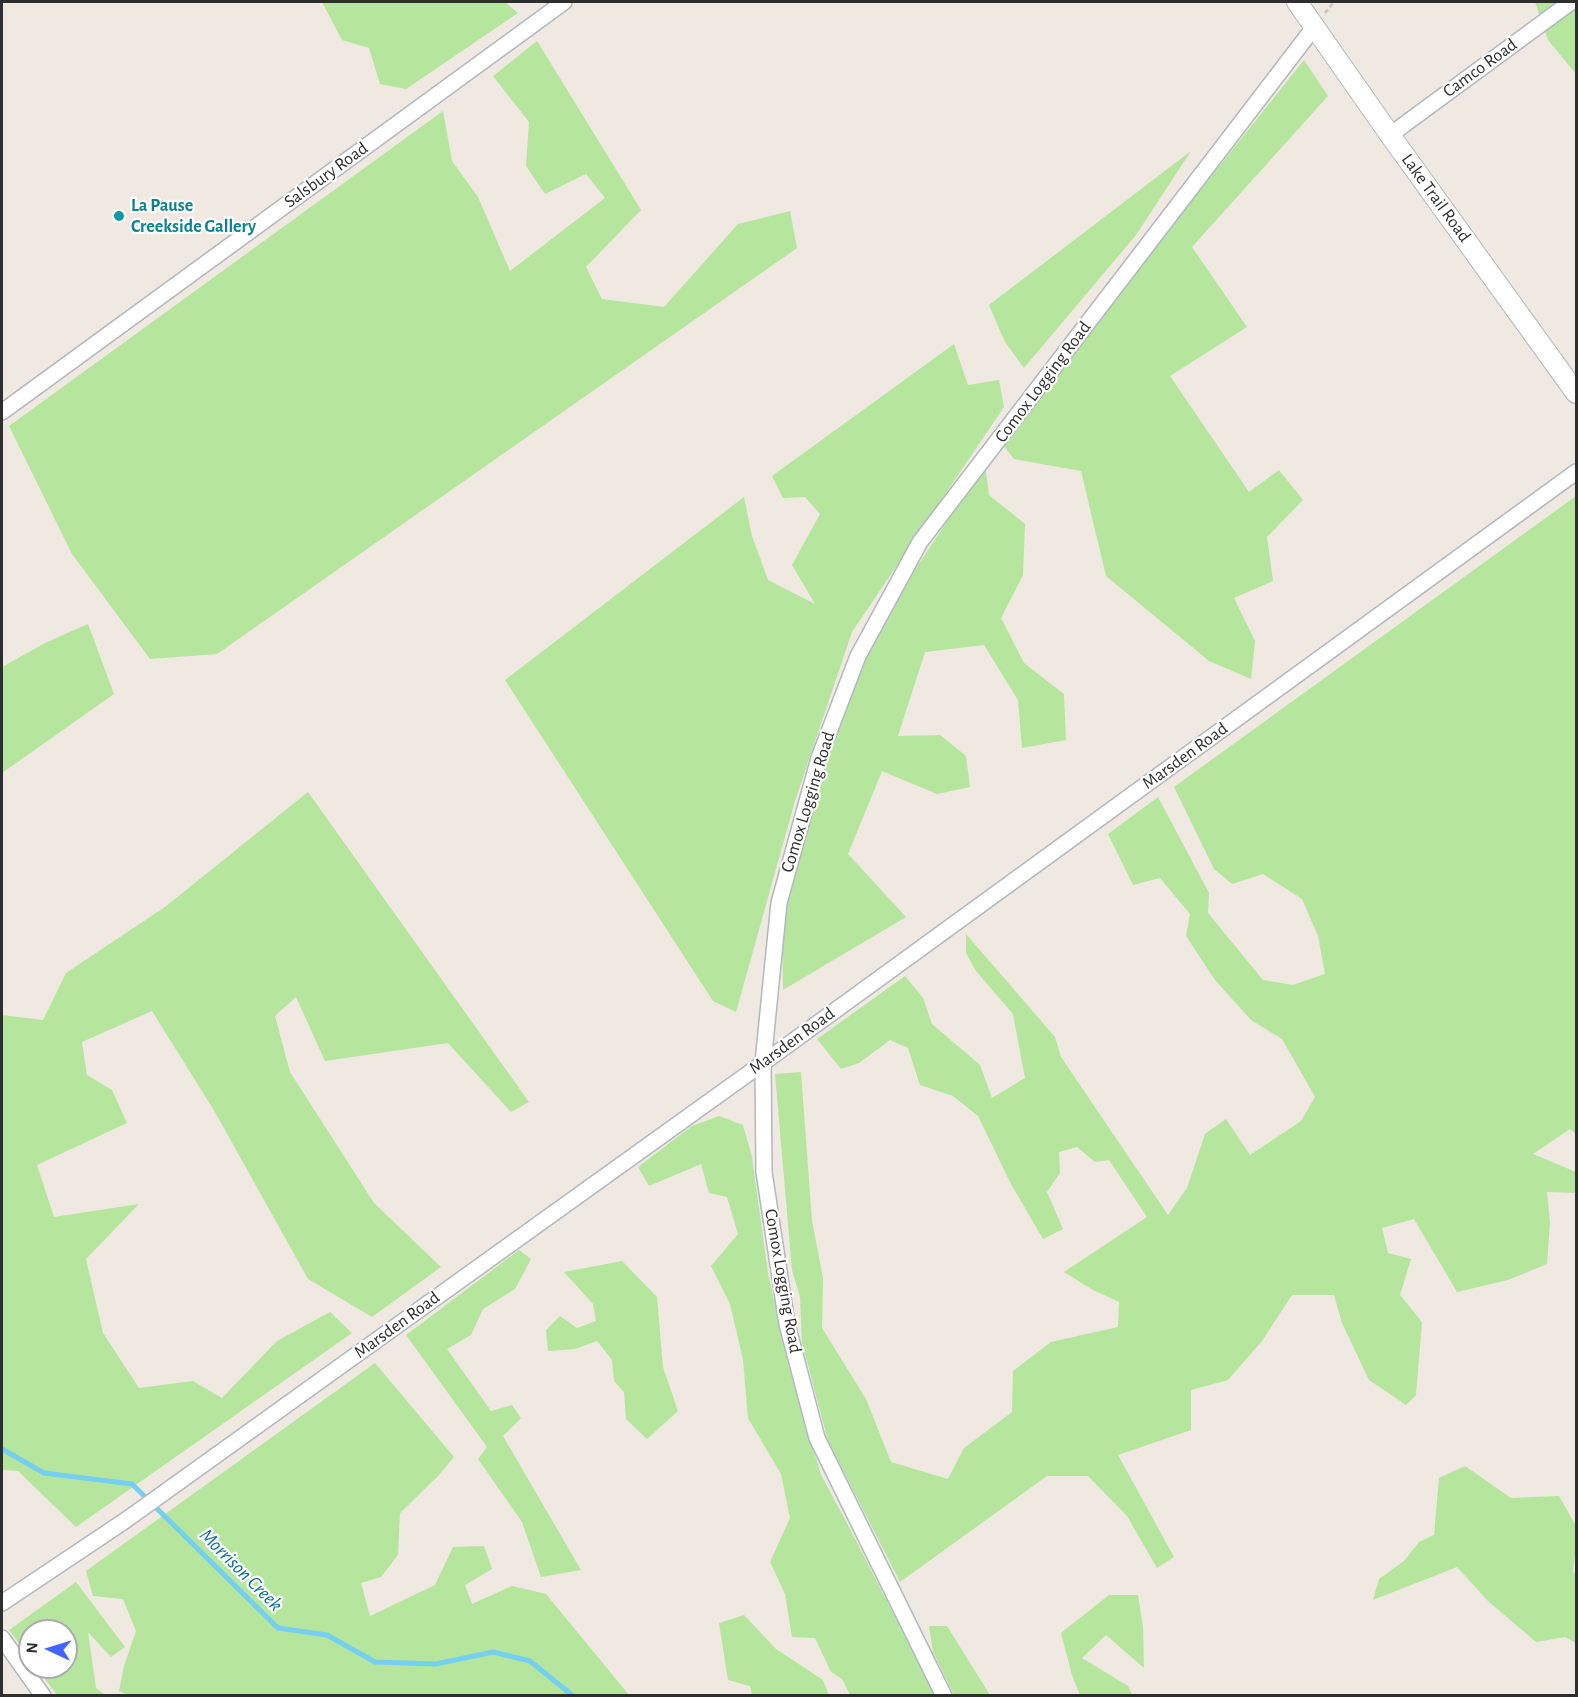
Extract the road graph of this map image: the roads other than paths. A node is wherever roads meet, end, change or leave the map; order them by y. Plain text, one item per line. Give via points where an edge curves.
1 (564, 2) edge
2 (1297, 2) edge
3 (1571, 2) edge
4 (1315, 26) junction
5 (1390, 135) junction
6 (1576, 393) edge
7 (2, 412) edge
8 (1576, 472) edge
9 (763, 1063) junction
10 (2, 1603) edge
11 (2, 1638) edge
12 (43, 1695) edge
13 (944, 1695) edge

1 - 7 street, Salsbury Road
2 - 4 street, Lake Trail Road
3 - 5 street, Camco Road
4 - 5 street, Lake Trail Road
4 - 9 street, Comox Logging Road via 920,542 858,656 819,758 779,903
5 - 6 street, Lake Trail Road
8 - 9 street, Marsden Road
9 - 10 street, Marsden Road via 126,1520
9 - 13 street, Comox Logging Road via 764,1172 788,1324 817,1438
11 - 12 street

